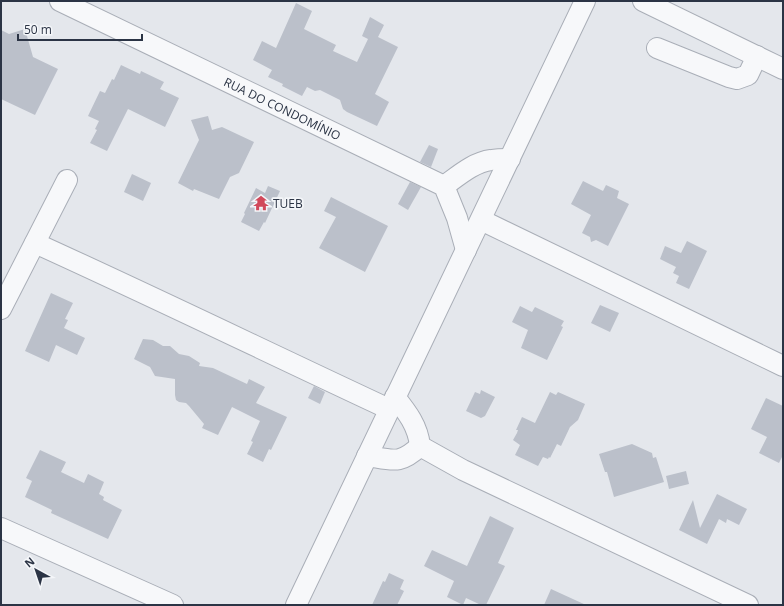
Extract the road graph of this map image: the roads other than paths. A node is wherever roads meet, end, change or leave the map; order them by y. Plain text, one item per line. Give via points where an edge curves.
1 (60, 1) edge
2 (585, 1) edge
3 (643, 1) edge
4 (657, 48) dead end
5 (757, 56) junction
6 (783, 69) edge
7 (510, 159) junction
8 (66, 180) dead end
9 (444, 186) junction
10 (481, 220) junction
11 (35, 243) junction
12 (466, 250) junction
13 (1, 310) edge
14 (783, 366) edge
15 (392, 403) junction
16 (420, 446) junction
17 (367, 456) junction
18 (1, 528) edge
19 (173, 605) edge
20 (296, 605) edge
21 (748, 605) edge

1 - 9 street, RUA DO CONDOMÍNIO
2 - 7 street
3 - 5 street
4 - 5 street via 737,79 748,75
5 - 6 street
7 - 9 street via 481,163
7 - 10 street
8 - 11 street
9 - 12 street
10 - 12 street
10 - 14 street
11 - 13 street
11 - 15 street via 327,381
12 - 15 street
15 - 16 street via 416,427
15 - 17 street
16 - 17 street via 413,454 403,459
16 - 21 street via 463,470
17 - 20 street
18 - 19 street

